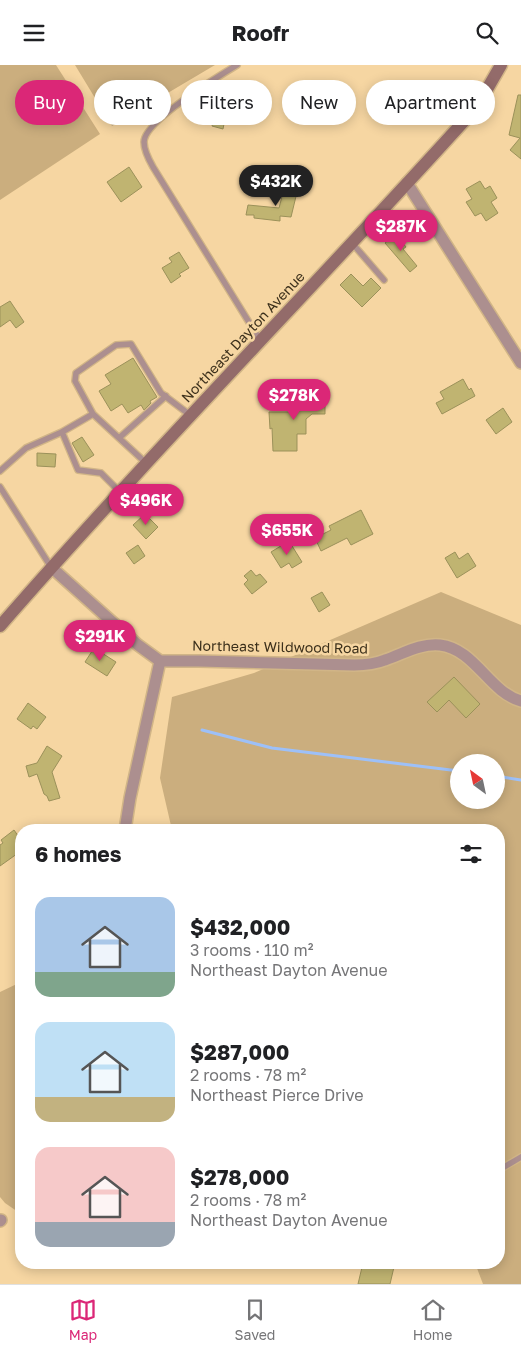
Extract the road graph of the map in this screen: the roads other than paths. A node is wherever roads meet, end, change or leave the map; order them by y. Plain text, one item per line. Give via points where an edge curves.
1 (238, 65) edge
2 (501, 65) edge
3 (407, 183) junction
4 (352, 243) junction
5 (384, 280) dead end
6 (260, 340) junction
7 (521, 363) edge
8 (166, 396) junction
9 (93, 414) junction
10 (190, 415) junction
11 (62, 432) junction
12 (119, 438) junction
13 (146, 463) junction
14 (0, 471) edge
15 (0, 487) edge
16 (120, 492) junction
17 (51, 567) junction
18 (0, 626) edge
19 (160, 661) junction
20 (521, 701) edge
21 (126, 824) edge
22 (521, 1157) edge
23 (505, 1166) edge

1 - 6 lane via 169,111 149,129 143,141 153,167
2 - 3 street, Northeast Dayton Avenue via 482,98
3 - 4 street, Northeast Dayton Avenue
3 - 7 street
4 - 5 lane
4 - 6 street, Northeast Dayton Avenue
6 - 10 street, Northeast Dayton Avenue
8 - 9 lane via 131,344 116,345 76,373 75,381
8 - 10 lane
8 - 12 lane
9 - 11 lane
9 - 12 lane
10 - 13 street, Northeast Dayton Avenue
11 - 14 lane via 26,448
11 - 16 lane via 78,469 101,473
12 - 13 lane
13 - 16 street, Northeast Dayton Avenue
15 - 17 lane
16 - 17 street, Northeast Dayton Avenue
17 - 18 street, Northeast Dayton Avenue
17 - 19 street
19 - 20 street, Northeast Wildwood Road via 354,665 371,664 420,647 439,645 464,655 504,691
19 - 21 street
22 - 23 lane

